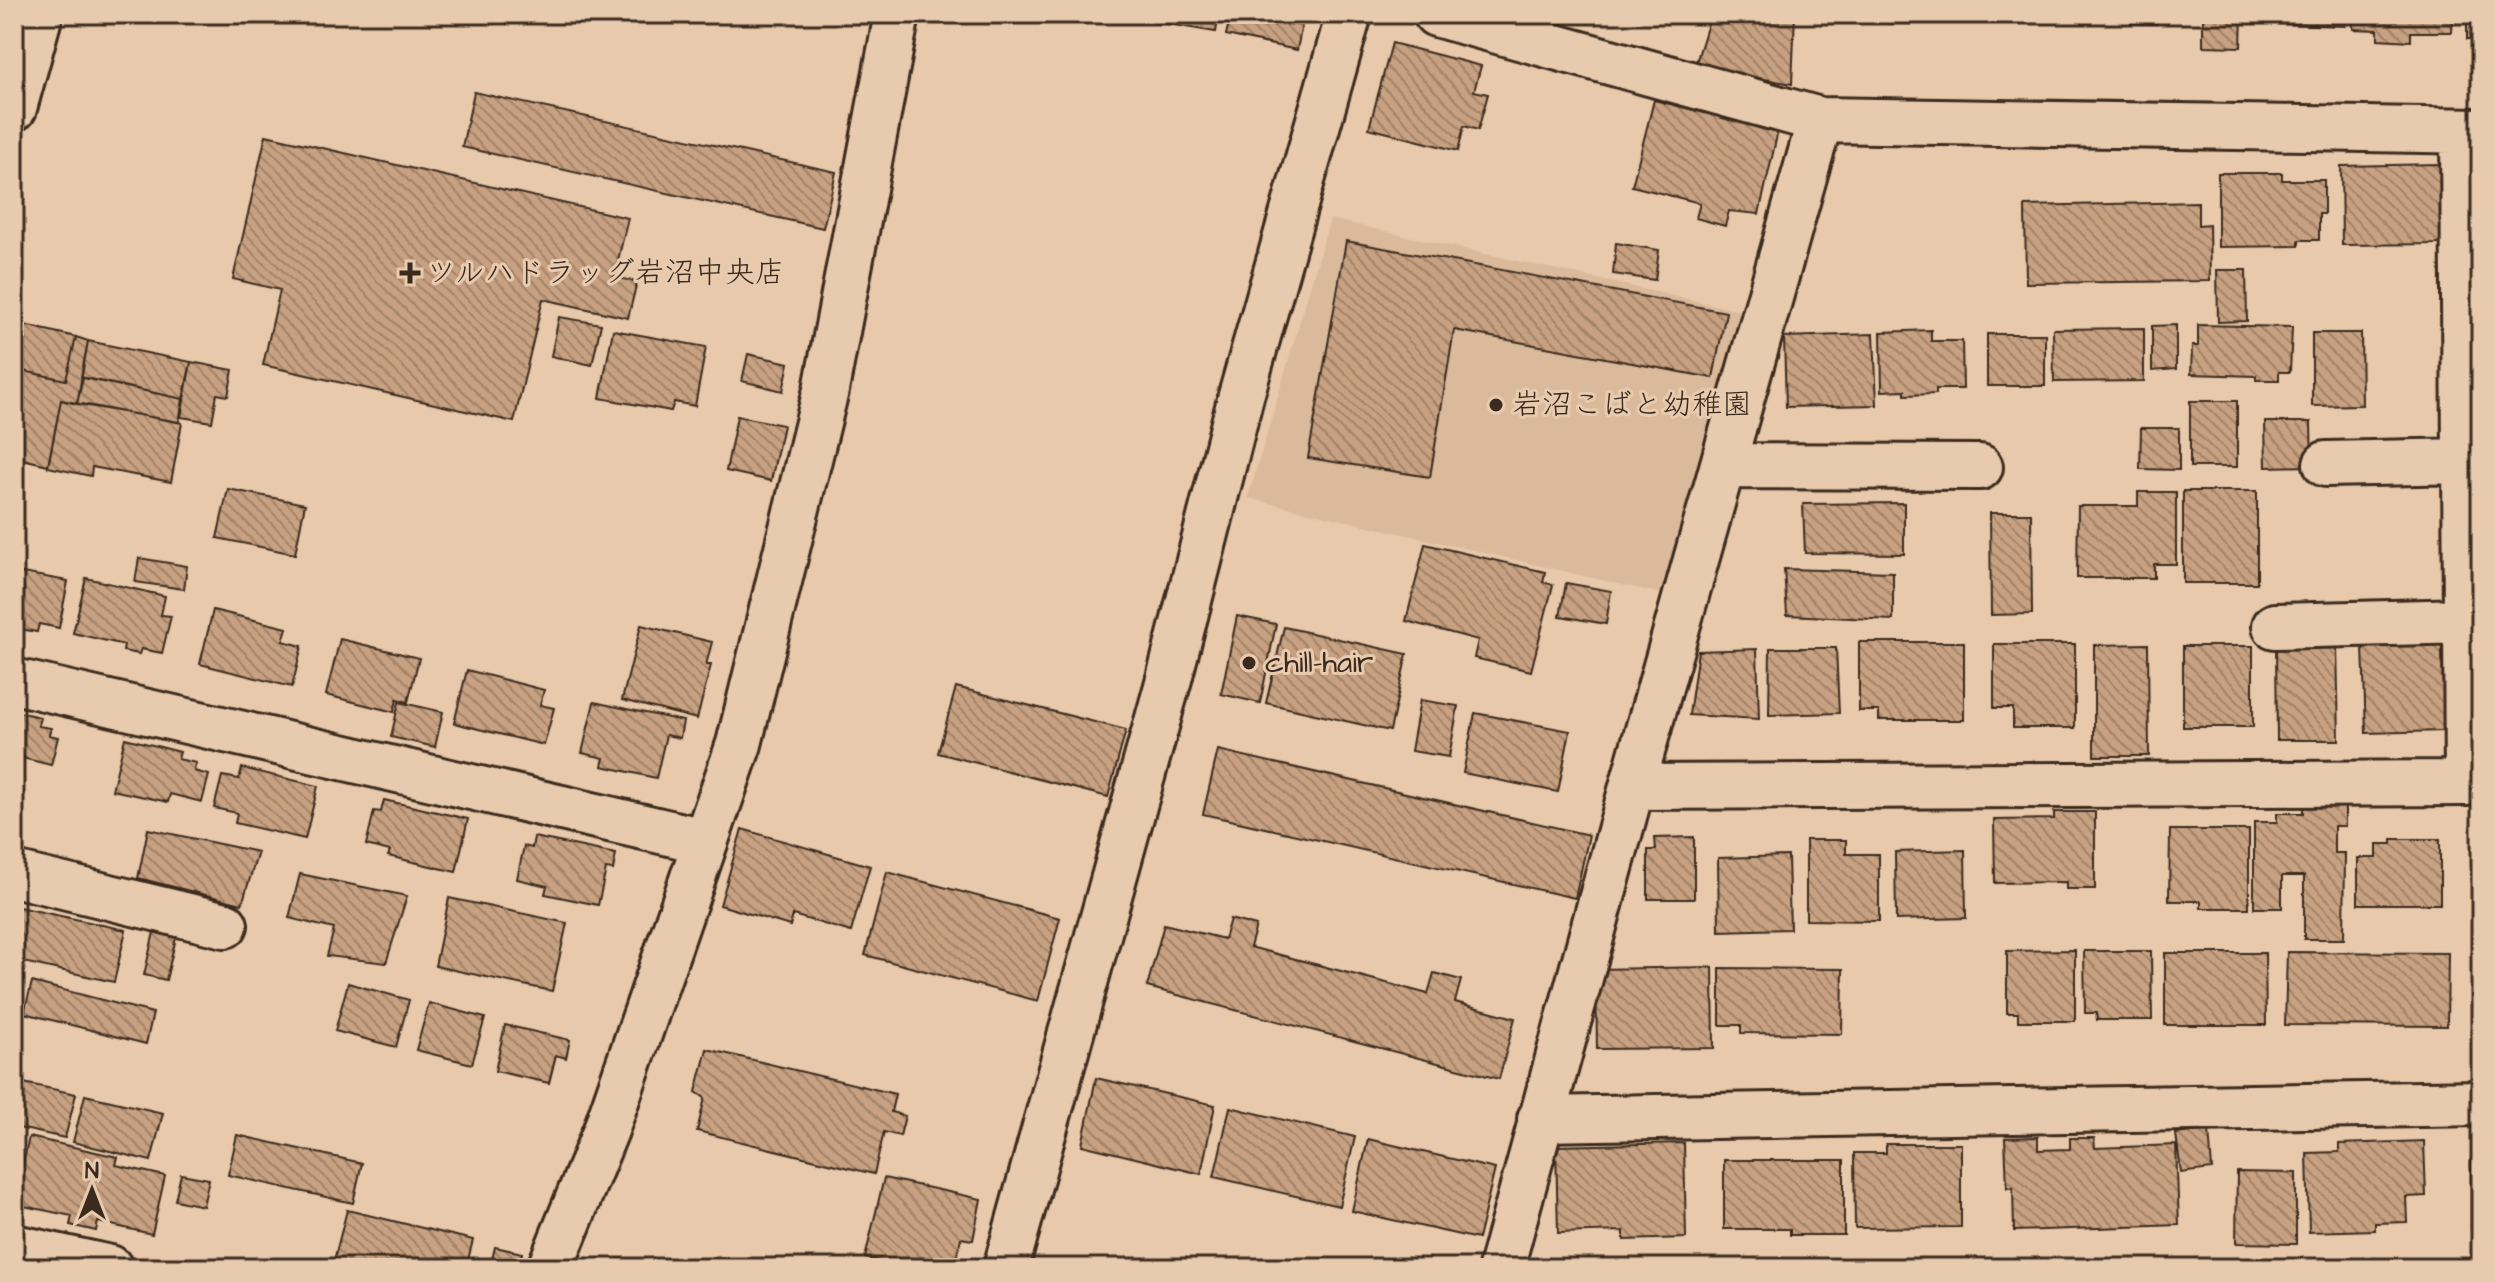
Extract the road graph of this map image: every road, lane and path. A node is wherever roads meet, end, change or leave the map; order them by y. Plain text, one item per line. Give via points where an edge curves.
1 (40, 14) edge
2 (897, 14) edge
3 (1349, 14) edge
4 (1436, 14) edge
5 (14, 108) edge
6 (1820, 120) junction
7 (2472, 131) edge
8 (2465, 461) junction
9 (2326, 464) dead end
10 (1723, 466) junction
11 (1980, 467) dead end
12 (2466, 621) junction
13 (2275, 626) dead end
14 (14, 681) edge
15 (1632, 787) junction
16 (704, 841) junction
17 (14, 874) edge
18 (225, 925) dead end
19 (2481, 1103) edge
20 (1540, 1119) junction
21 (14, 1247) edge
22 (110, 1268) edge
23 (550, 1268) edge
24 (1006, 1268) edge
25 (1501, 1268) edge

1 - 5 street
2 - 16 street via 826,390 739,744
3 - 24 street
4 - 6 street
6 - 7 street
6 - 10 street
7 - 8 street
8 - 9 street
8 - 12 street
10 - 11 street
10 - 15 street
12 - 13 street
12 - 15 street via 2467,783
14 - 16 street
15 - 20 street
16 - 23 street via 606,1130
17 - 18 street
19 - 20 street
20 - 25 street
21 - 22 street

